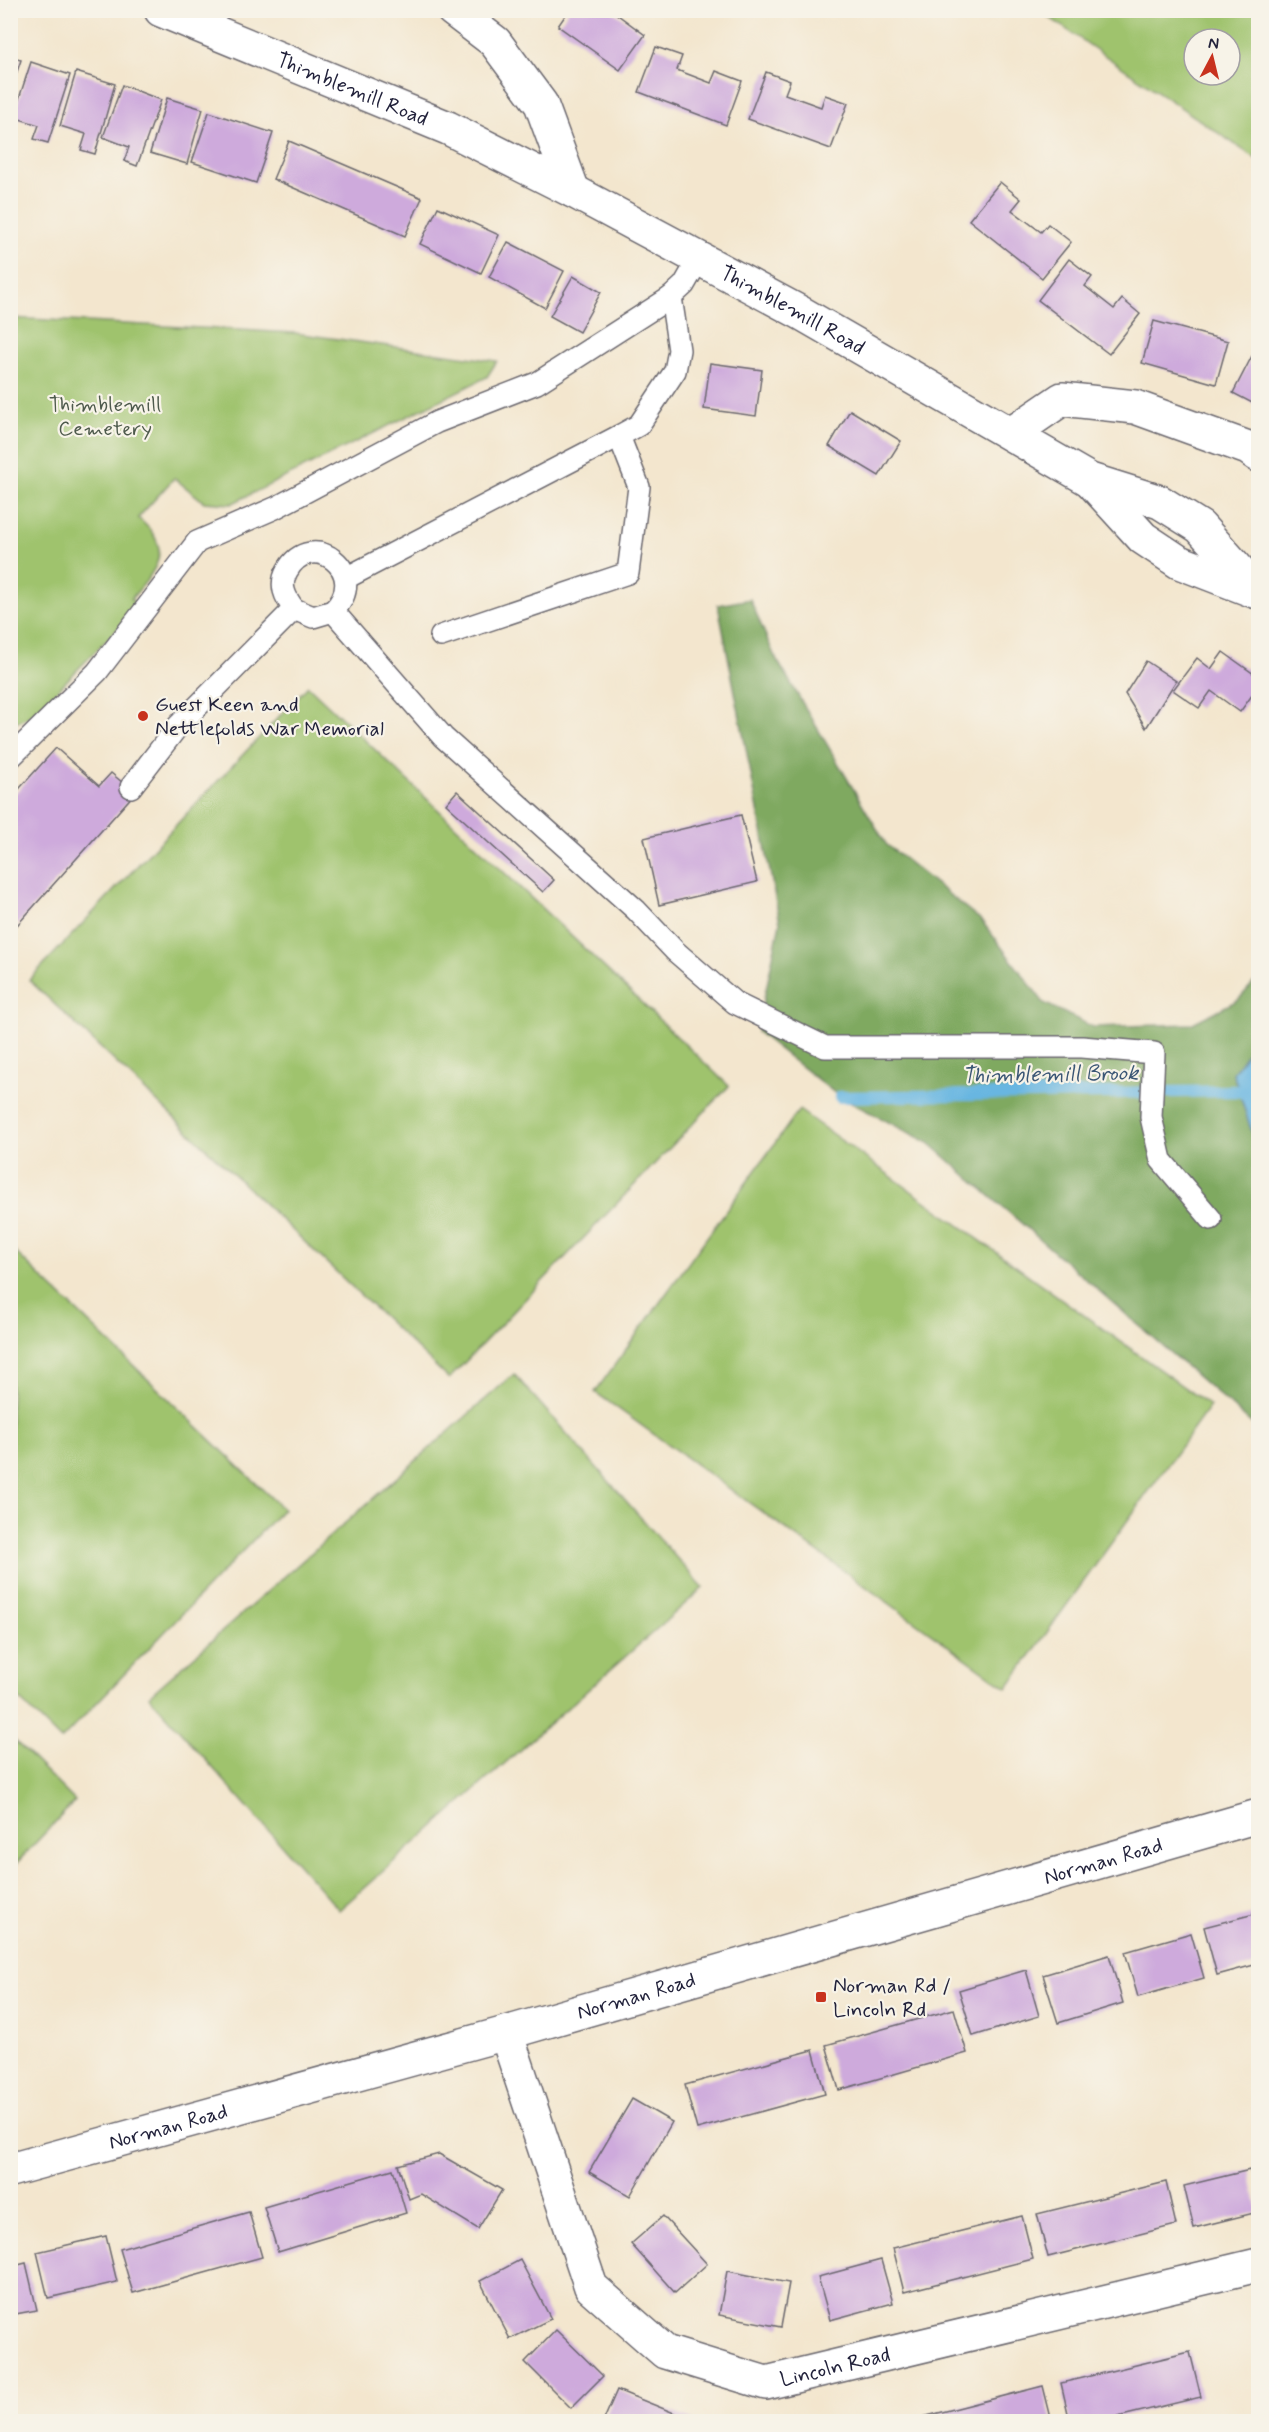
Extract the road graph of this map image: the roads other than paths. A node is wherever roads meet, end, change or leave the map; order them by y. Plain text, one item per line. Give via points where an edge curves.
1 (161, 10) edge
2 (453, 10) edge
3 (573, 191) junction
4 (700, 257) junction
5 (671, 297) junction
6 (1011, 434) junction
7 (619, 436) junction
8 (1258, 455) edge
9 (346, 578) junction
10 (1258, 592) edge
11 (294, 609) junction
12 (333, 611) junction
13 (441, 636) dead end
14 (11, 757) edge
15 (131, 786) dead end
16 (1211, 1219) dead end
17 (1258, 1816) edge
18 (506, 2033) junction
19 (10, 2170) edge
20 (1258, 2265) edge

1 - 3 street, Thimblemill Road via 448,128
2 - 3 street via 495,42 541,104
3 - 4 street, Thimblemill Road
4 - 5 lane via 684,285
4 - 6 street, Thimblemill Road
5 - 7 lane via 679,350 675,371 639,424
5 - 14 lane via 537,383 437,422 275,508 197,542 97,672
6 - 8 street via 1062,399 1135,407
6 - 10 street, Thimblemill Road via 1090,480 1160,502 1200,527
7 - 9 lane
7 - 13 lane via 639,487 628,573
9 - 11 lane via 342,568 326,555 306,554 296,559 283,577 285,597
9 - 12 lane via 346,593
11 - 12 lane via 313,617
11 - 15 lane via 178,726
12 - 16 lane via 443,737 735,1004 825,1047 1082,1047 1154,1053 1151,1117 1161,1160
17 - 18 street, Norman Road
18 - 19 street, Norman Road
18 - 20 street, Lincoln Road via 591,2288 664,2352 766,2383

